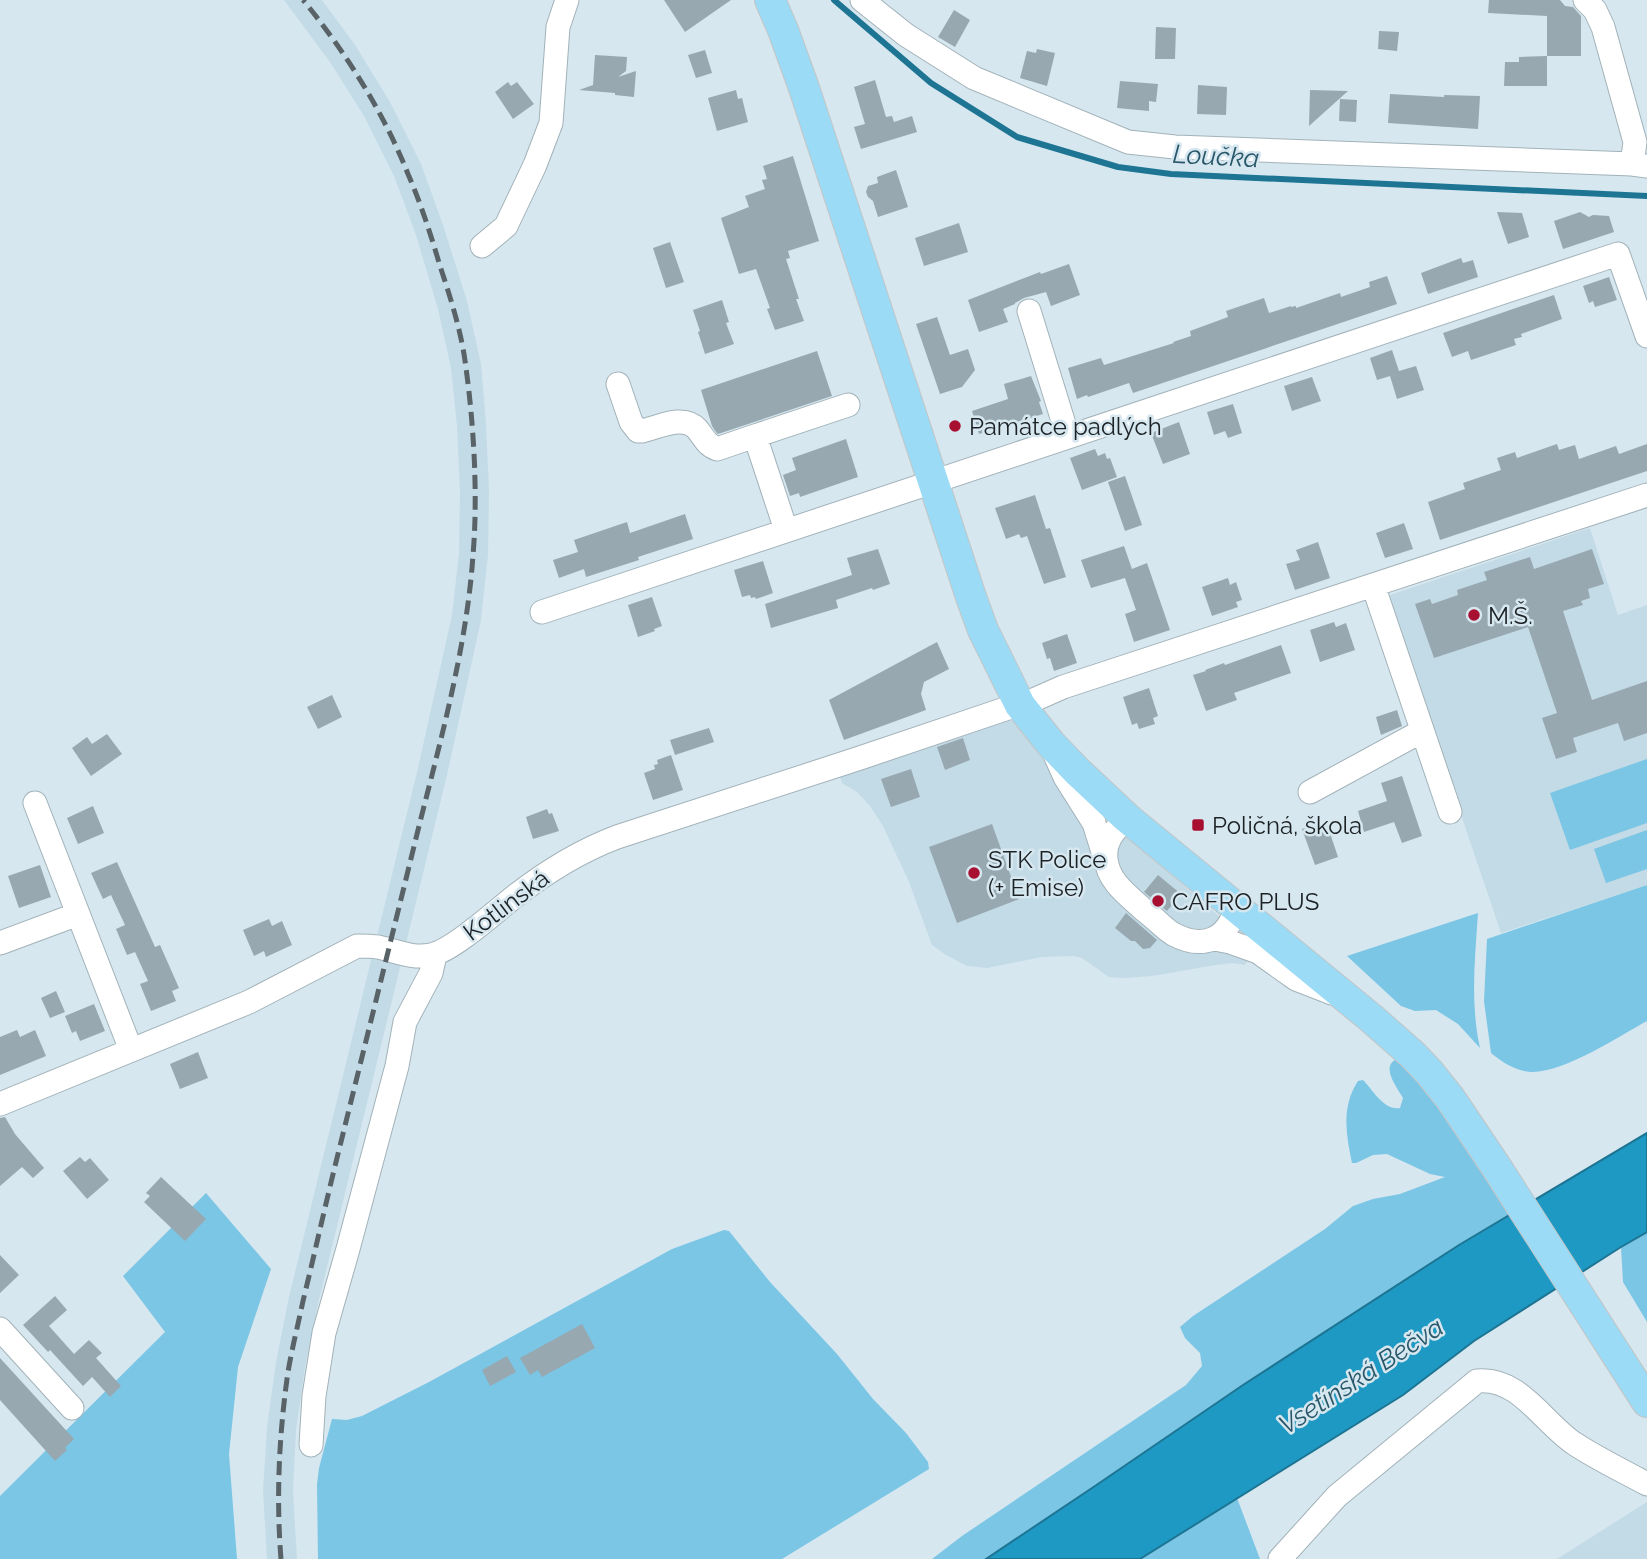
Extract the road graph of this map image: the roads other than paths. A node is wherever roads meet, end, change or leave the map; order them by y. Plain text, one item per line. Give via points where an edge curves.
1 (568, 0) edge
2 (770, 0) edge
3 (862, 0) edge
4 (1585, 0) edge
5 (1640, 165) edge
6 (482, 246) dead end
7 (1028, 311) dead end
8 (1647, 336) edge
9 (618, 384) dead end
10 (848, 405) dead end
11 (755, 436) junction
12 (1068, 437) junction
13 (933, 482) junction
14 (1647, 495) edge
15 (786, 530) junction
16 (1373, 585) junction
17 (542, 612) dead end
18 (1020, 705) junction
19 (1422, 731) junction
20 (1051, 744) junction
21 (1310, 792) dead end
22 (34, 803) dead end
23 (1450, 812) dead end
24 (1127, 818) junction
25 (1106, 861) junction
26 (1236, 908) junction
27 (78, 914) junction
28 (1215, 939) junction
29 (0, 943) edge
30 (435, 955) junction
31 (1346, 998) junction
32 (131, 1050) junction
33 (0, 1104) edge
34 (0, 1329) edge
35 (1647, 1402) edge
36 (72, 1408) dead end
37 (311, 1445) dead end
38 (1647, 1484) edge
39 (1280, 1559) edge

1 - 6 street via 558,27 551,123 506,226
2 - 13 main road via 804,88
3 - 5 street via 974,78 1128,142
4 - 5 street via 1603,27
7 - 12 street
8 - 12 street via 1618,254
9 - 11 street via 638,431 690,423 717,449
10 - 11 street
11 - 15 street
12 - 13 street
13 - 15 street
13 - 18 main road via 983,630
14 - 16 street, Kotlinská
15 - 17 street
16 - 18 street, Kotlinská
16 - 19 street
18 - 20 main road
18 - 30 street, Kotlinská via 596,845 517,894
19 - 21 street
19 - 23 street
20 - 24 main road
20 - 25 street via 1065,777 1094,822
22 - 27 street
24 - 25 street via 1110,835
24 - 26 main road
25 - 28 street via 1118,887 1171,933 1186,940
26 - 28 street via 1226,931
26 - 31 main road
27 - 29 street
27 - 32 street
28 - 31 street via 1258,952 1296,979
30 - 32 street via 414,957 357,946 249,1002
30 - 37 street via 431,973 405,1021 324,1333
31 - 35 main road via 1395,1039 1450,1098
32 - 33 street
34 - 36 street
38 - 39 street via 1574,1444 1505,1385 1477,1381 1337,1496

